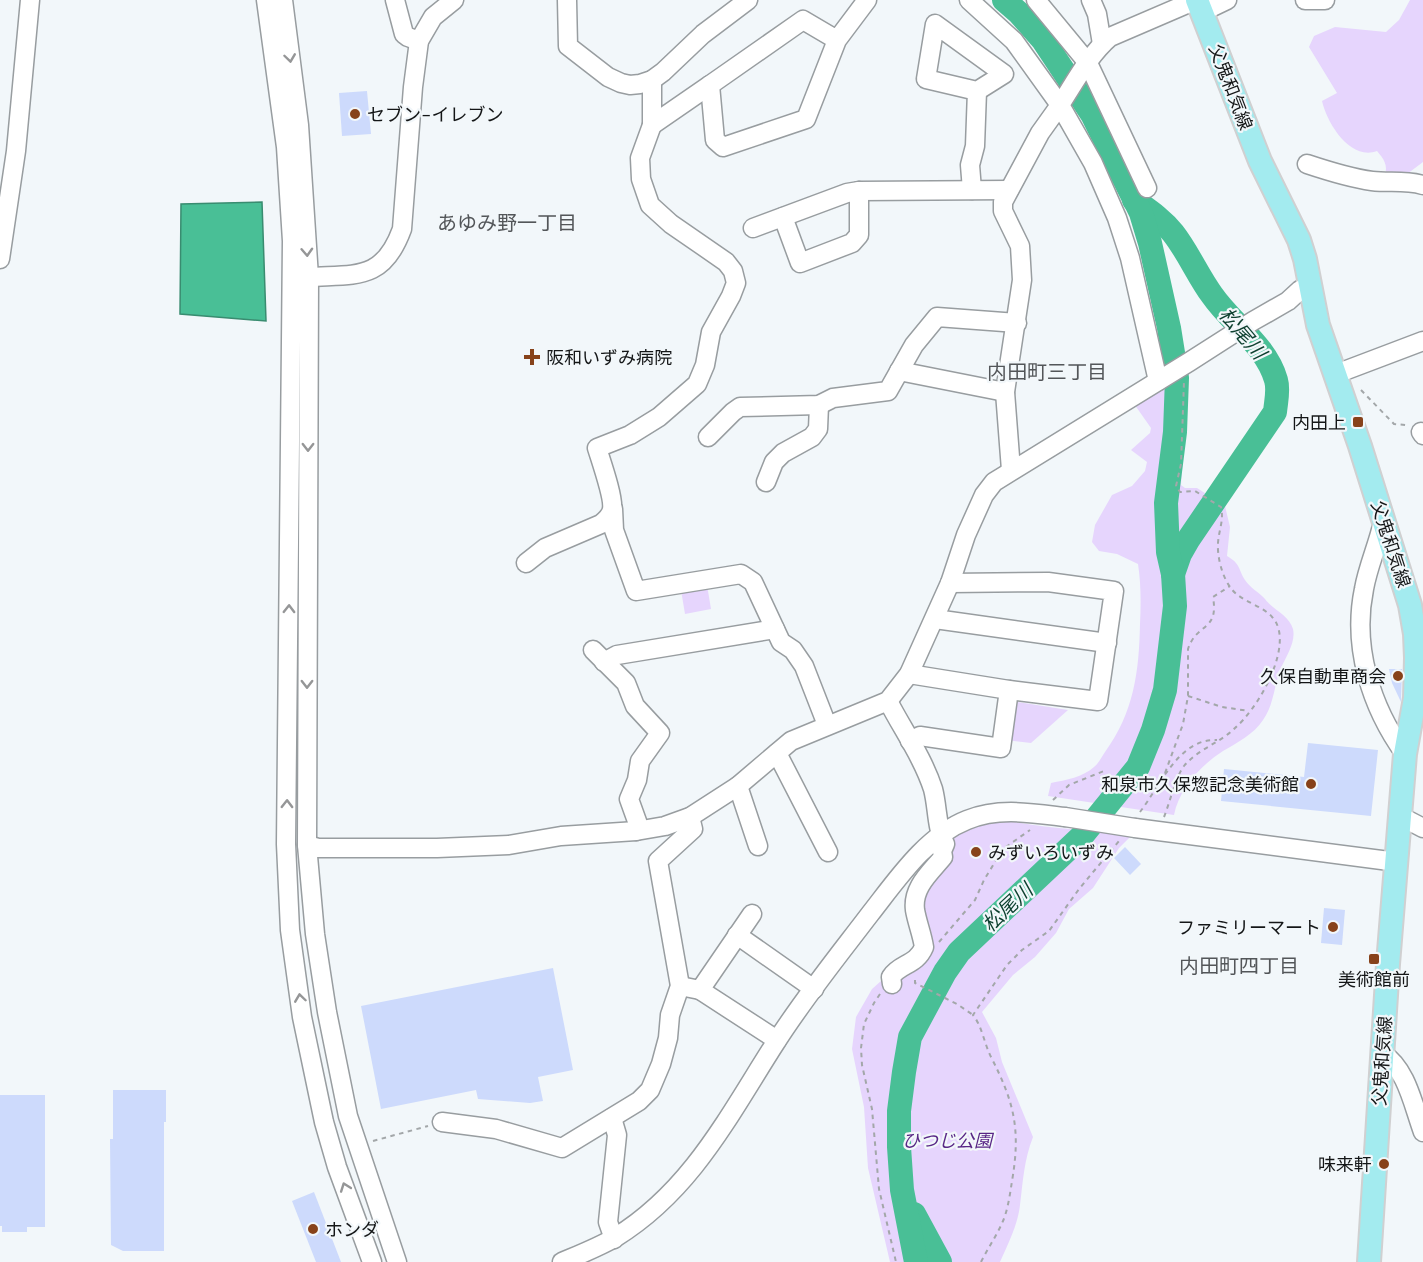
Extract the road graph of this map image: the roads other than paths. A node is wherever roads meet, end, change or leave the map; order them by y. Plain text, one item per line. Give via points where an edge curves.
1 (30, 0) edge
2 (266, 0) edge
3 (283, 0) edge
4 (395, 0) edge
5 (454, 0) edge
6 (567, 0) edge
7 (748, 0) edge
8 (867, 0) edge
9 (969, 0) edge
10 (1036, 0) edge
11 (1091, 0) edge
12 (1227, 0) edge
13 (1305, 0) edge
14 (1325, 0) edge
15 (1198, 4) edge
16 (419, 40) junction
17 (837, 40) junction
18 (1102, 44) junction
19 (1086, 66) junction
20 (652, 80) junction
21 (710, 85) junction
22 (977, 91) dead end
23 (1062, 101) junction
24 (652, 125) junction
25 (1307, 164) dead end
26 (1420, 178) edge
27 (1147, 188) dead end
28 (972, 190) junction
29 (1009, 190) junction
30 (859, 191) junction
31 (783, 217) junction
32 (753, 228) dead end
33 (0, 259) edge
34 (309, 277) junction
35 (1310, 285) junction
36 (1017, 323) junction
37 (1423, 341) edge
38 (900, 371) junction
39 (1336, 374) junction
40 (1160, 379) junction
41 (1005, 393) junction
42 (819, 405) junction
43 (708, 438) dead end
44 (1011, 470) junction
45 (766, 482) dead end
46 (613, 508) junction
47 (1383, 522) junction
48 (526, 563) dead end
49 (950, 584) junction
50 (935, 619) junction
51 (775, 629) junction
52 (1107, 643) junction
53 (909, 674) junction
54 (1009, 690) junction
55 (888, 701) junction
56 (827, 726) junction
57 (910, 741) junction
58 (777, 753) junction
59 (1405, 754) junction
60 (738, 786) junction
61 (1400, 816) junction
62 (690, 817) junction
63 (1423, 828) edge
64 (636, 831) junction
65 (940, 834) junction
66 (306, 845) junction
67 (758, 846) dead end
68 (821, 848) dead end
69 (1396, 862) junction
70 (752, 914) dead end
71 (737, 935) junction
72 (892, 984) road end
73 (680, 986) junction
74 (814, 989) junction
75 (699, 990) junction
76 (777, 1040) junction
77 (1382, 1053) junction
78 (612, 1118) junction
79 (442, 1122) road end
80 (1423, 1132) edge
81 (614, 1239) junction
82 (372, 1262) edge
83 (397, 1262) edge
84 (562, 1262) edge
85 (1370, 1262) edge

1 - 33 street
82 -> 2 street via 324,1122 302,1017 290,930 286,844 292,241 286,147
3 -> 34 street via 299,125
4 - 16 street via 404,34
5 - 16 street via 433,16
6 - 20 street via 568,46 621,83
7 - 20 street
8 - 17 street
9 - 23 street via 1014,41
10 - 19 street
11 - 18 street
12 - 15 street
13 - 14 street
15 - 18 street via 1110,37
15 - 35 main road, 父鬼和気線 via 1260,161 1299,240
16 - 34 street via 402,229 395,248 373,270
17 - 21 street via 803,20
17 - 21 street via 806,119 723,147 715,140
18 - 19 street
19 - 23 street
19 - 27 street
20 - 24 street
21 - 24 street
22 - 28 street via 975,146 970,165
23 - 29 street
23 - 40 street via 1093,163 1130,258
24 - 46 street via 640,158 641,179 650,206 726,262 736,283 711,332 697,384 659,417 630,435 597,448
25 - 26 street via 1361,179
28 - 29 street
28 - 30 street
29 - 36 street via 1003,211 1020,246 1022,280
30 - 31 street
30 - 31 street via 859,235 852,243 800,263
31 - 32 street
34 -> 66 street
35 - 39 main road, 父鬼和気線 via 1318,325
35 - 40 street via 1225,339 1187,371
36 - 38 street via 937,317 914,345
36 - 41 street
37 - 39 street
38 - 41 street
38 - 42 street via 888,391 833,398
39 - 47 main road, 父鬼和気線
40 - 44 street
41 - 44 street
42 - 43 street via 740,407
42 - 45 street via 818,429 774,462
44 - 49 street via 984,495
46 - 48 street via 601,524 545,548
46 - 51 street via 614,530 636,591 741,574 753,582
47 - 59 main road, 父鬼和気線 via 1410,605 1415,634 1414,698
47 - 59 street via 1364,589 1361,651 1390,734
49 - 50 street
49 - 52 street via 1048,582 1114,591
50 - 52 street
50 - 53 street
51 - 56 street via 781,642 793,650 804,666
51 - 64 street via 599,656 626,683 635,706 665,728 636,758 638,780 629,799 638,824
52 - 54 street via 1098,701
53 - 54 street
53 - 55 street
54 - 57 street via 1001,748 920,736
55 - 56 street
55 - 57 street
56 - 58 street via 791,741
57 - 65 street via 933,791
58 - 60 street
58 - 68 street via 808,798
59 - 61 main road, 父鬼和気線
60 - 62 street
60 - 67 street
61 - 63 street
61 - 69 main road, 父鬼和気線
62 - 64 street
62 - 73 street via 693,829 657,861
64 - 66 street via 472,847
65 - 69 street, bridge via 966,820 992,813 1025,812
65 - 72 street via 945,844 943,857 920,884 915,897 924,947 915,960 894,971
65 - 74 street via 887,893
66 - 83 street via 315,934 348,1116
69 - 77 main road, 父鬼和気線
70 - 71 street
71 - 74 street
71 - 75 street
73 - 75 street
73 - 78 street via 661,1064 650,1090
74 - 76 street
75 - 76 street
76 - 81 street via 688,1175
77 - 80 street via 1393,1060 1404,1080
77 - 85 main road, 父鬼和気線
78 - 79 street via 562,1148 496,1129
78 - 81 street via 617,1135 608,1222
81 - 84 street

